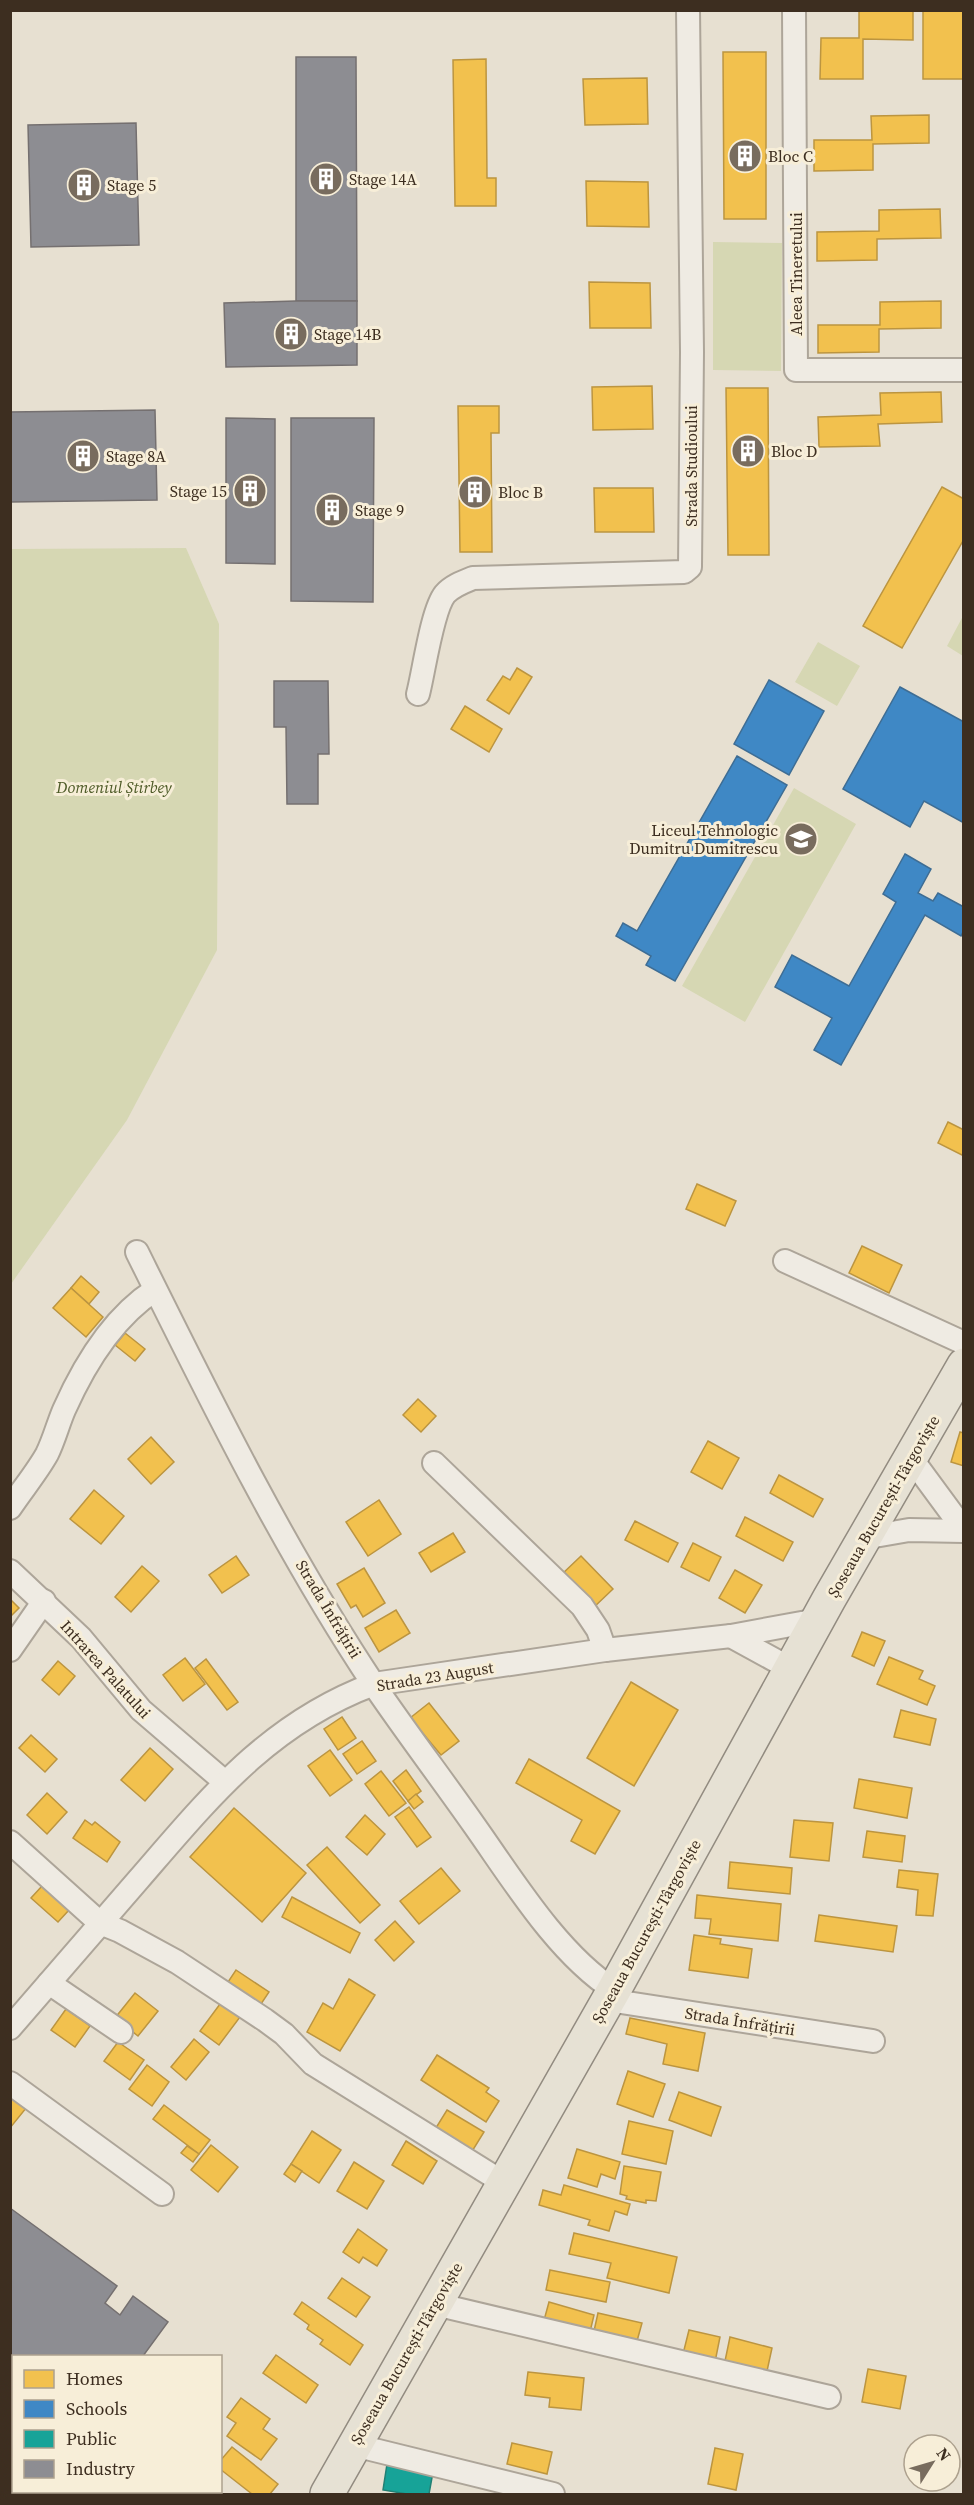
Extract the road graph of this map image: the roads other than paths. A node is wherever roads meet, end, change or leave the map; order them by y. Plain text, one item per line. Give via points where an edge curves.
1 (688, 10) edge
2 (794, 10) edge
3 (963, 370) edge
4 (418, 694) dead end
5 (137, 1252) dead end
6 (785, 1261) dead end
7 (156, 1290) junction
8 (963, 1343) edge
9 (963, 1365) edge
10 (911, 1458) junction
11 (434, 1463) dead end
12 (10, 1508) edge
13 (963, 1530) edge
14 (863, 1538) junction
15 (10, 1570) edge
16 (44, 1601) junction
17 (818, 1620) junction
18 (731, 1636) junction
19 (10, 1650) edge
20 (605, 1650) junction
21 (791, 1669) junction
22 (374, 1684) junction
23 (225, 1782) junction
24 (10, 1842) edge
25 (100, 1923) junction
26 (49, 1983) junction
27 (611, 1995) junction
28 (10, 2028) edge
29 (121, 2032) dead end
30 (873, 2041) dead end
31 (10, 2084) edge
32 (504, 2183) junction
33 (162, 2194) dead end
34 (435, 2304) junction
35 (829, 2397) dead end
36 (354, 2445) junction
37 (327, 2494) edge
38 (553, 2494) edge

1 - 4 street, Strada Studioului via 690,567 684,572 473,578 458,584 438,608
2 - 3 street, Aleea Tineretului via 796,370
5 - 7 street, Strada Înfrățirii
6 - 8 street
7 - 12 street via 122,1316 100,1347 76,1384 47,1453
7 - 22 street, Strada Înfrățirii via 261,1495
9 - 10 main road, Șoseaua București-Târgoviște
10 - 13 street
10 - 14 main road, Șoseaua București-Târgoviște
11 - 20 street via 582,1606 598,1630
13 - 14 street via 909,1530
14 - 17 main road, Șoseaua București-Târgoviște
15 - 16 street, Intrarea Palatului
16 - 19 street
16 - 23 street, Intrarea Palatului via 81,1638 141,1710
17 - 18 street, Strada 23 August
17 - 21 main road, Șoseaua București-Târgoviște
18 - 20 street, Strada 23 August
18 - 21 street
20 - 22 street, Strada 23 August
21 - 27 main road, Șoseaua București-Târgoviște
22 - 23 street, Strada 23 August via 276,1736
22 - 27 street, Strada Înfrățirii via 527,1900 578,1963
23 - 25 street, Strada 23 August
24 - 25 street
25 - 26 street, Strada 23 August
25 - 32 street via 177,1962 284,2034 312,2064
26 - 28 street, Strada 23 August
26 - 29 street
27 - 30 street, Strada Înfrățirii
27 - 32 main road, Șoseaua București-Târgoviște
31 - 33 street
32 - 34 main road, Șoseaua București-Târgoviște
34 - 35 street
34 - 36 main road, Șoseaua București-Târgoviște
36 - 37 main road, Șoseaua București-Târgoviște
36 - 38 street

